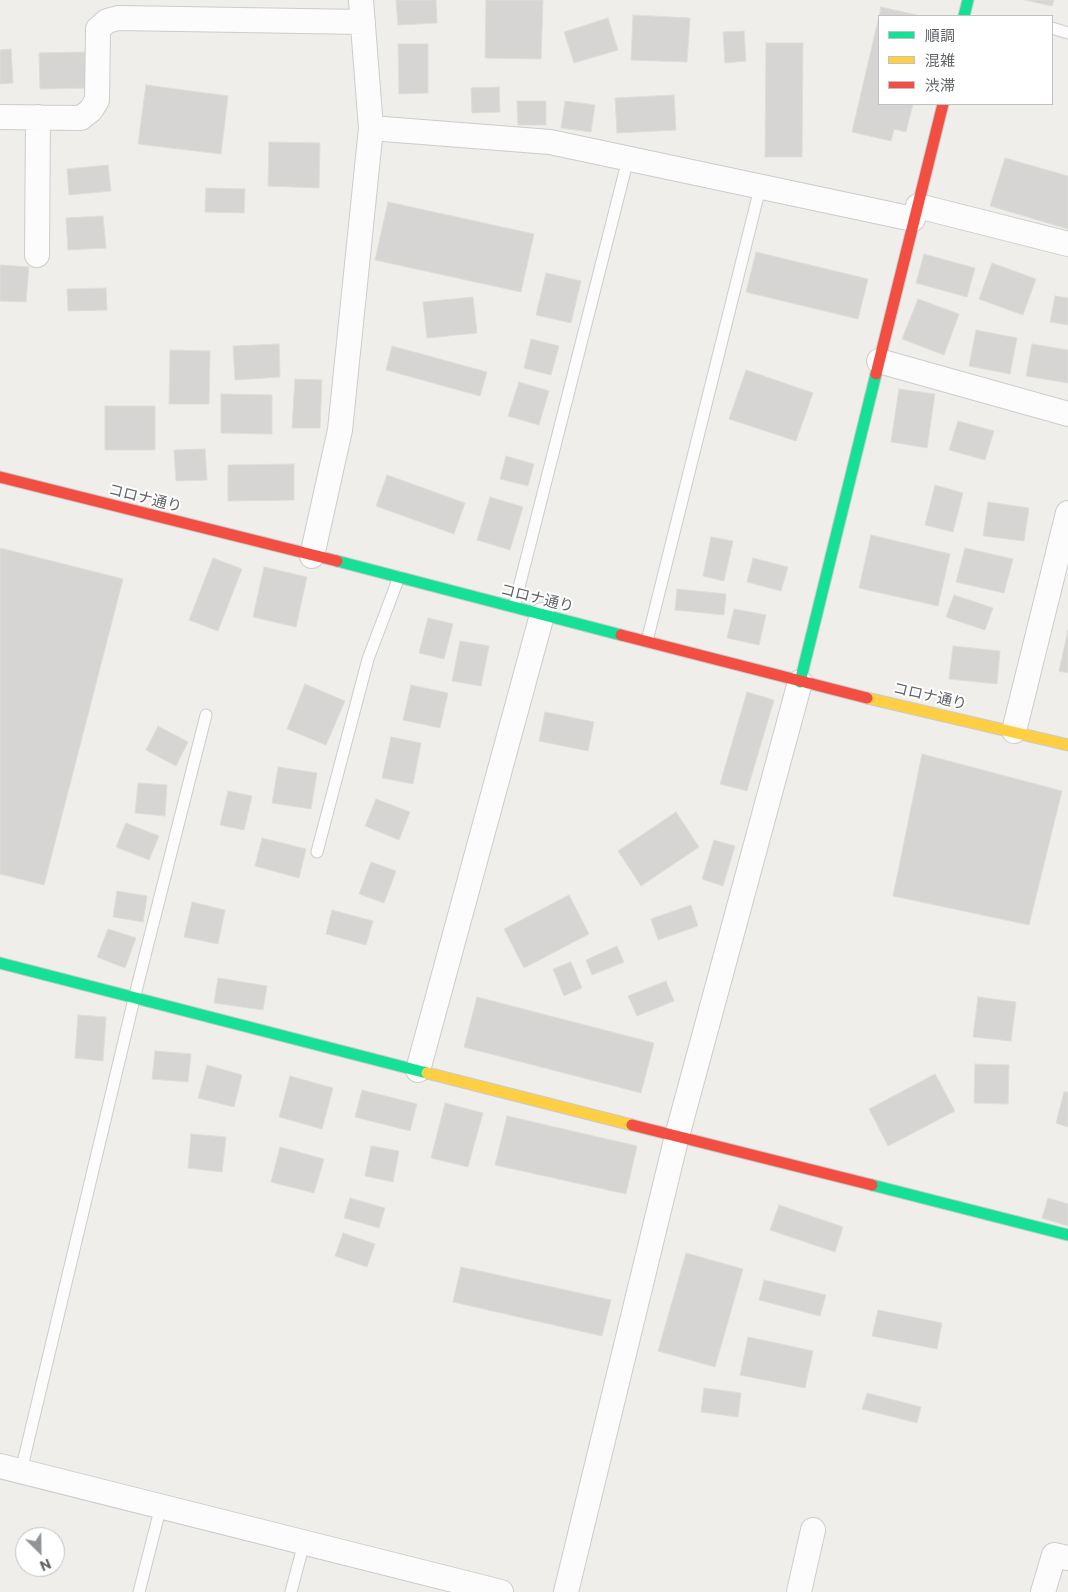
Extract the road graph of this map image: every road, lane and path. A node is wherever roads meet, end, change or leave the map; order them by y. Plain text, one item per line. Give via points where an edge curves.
1 (968, 0) edge
2 (362, 11) edge
3 (964, 15) edge
4 (1053, 28) edge
5 (1068, 33) edge
6 (943, 105) edge
7 (0, 117) edge
8 (38, 118) junction
9 (370, 128) junction
10 (628, 159) junction
11 (760, 188) junction
12 (916, 213) junction
13 (1068, 244) edge
14 (36, 255) dead end
15 (879, 361) junction
16 (1068, 414) edge
17 (0, 477) edge
18 (1068, 513) edge
19 (312, 556) junction
20 (399, 577) junction
21 (513, 608) junction
22 (542, 615) junction
23 (647, 641) junction
24 (800, 682) junction
25 (206, 715) dead end
26 (1014, 731) junction
27 (1068, 745) edge
28 (317, 852) dead end
29 (0, 963) edge
30 (134, 999) junction
31 (418, 1070) junction
32 (677, 1136) junction
33 (1068, 1235) edge
34 (11, 1469) edge
35 (161, 1506) junction
36 (814, 1530) dead end
37 (304, 1542) junction
38 (1068, 1558) edge
39 (139, 1592) edge
40 (291, 1592) edge
41 (501, 1592) edge
42 (566, 1592) edge
43 (799, 1592) edge
44 (1043, 1592) edge

1 - 3 street
2 - 8 street via 112,20 98,29 97,100 91,110 82,118
2 - 9 street
4 - 5 lane
6 - 12 street
7 - 8 street
8 - 14 street
9 - 10 street via 550,142
9 - 19 street via 340,430
10 - 11 street
10 - 21 lane
11 - 12 street
11 - 23 lane
12 - 13 street
12 - 15 street
15 - 16 street
15 - 24 street
17 - 19 street, コロナ通り
18 - 26 street
19 - 20 street, コロナ通り
20 - 21 street, コロナ通り
20 - 28 lane via 368,659
21 - 22 street, コロナ通り
22 - 23 street, コロナ通り
22 - 31 street
23 - 24 street, コロナ通り
24 - 26 street, コロナ通り
24 - 32 street
25 - 30 lane
26 - 27 street, コロナ通り
29 - 30 street
30 - 31 street
30 - 34 lane
31 - 32 street
32 - 33 street
32 - 42 street
34 - 35 street
35 - 37 street
35 - 39 lane
36 - 43 street
37 - 40 lane
37 - 41 street
38 - 44 street via 1054,1555

